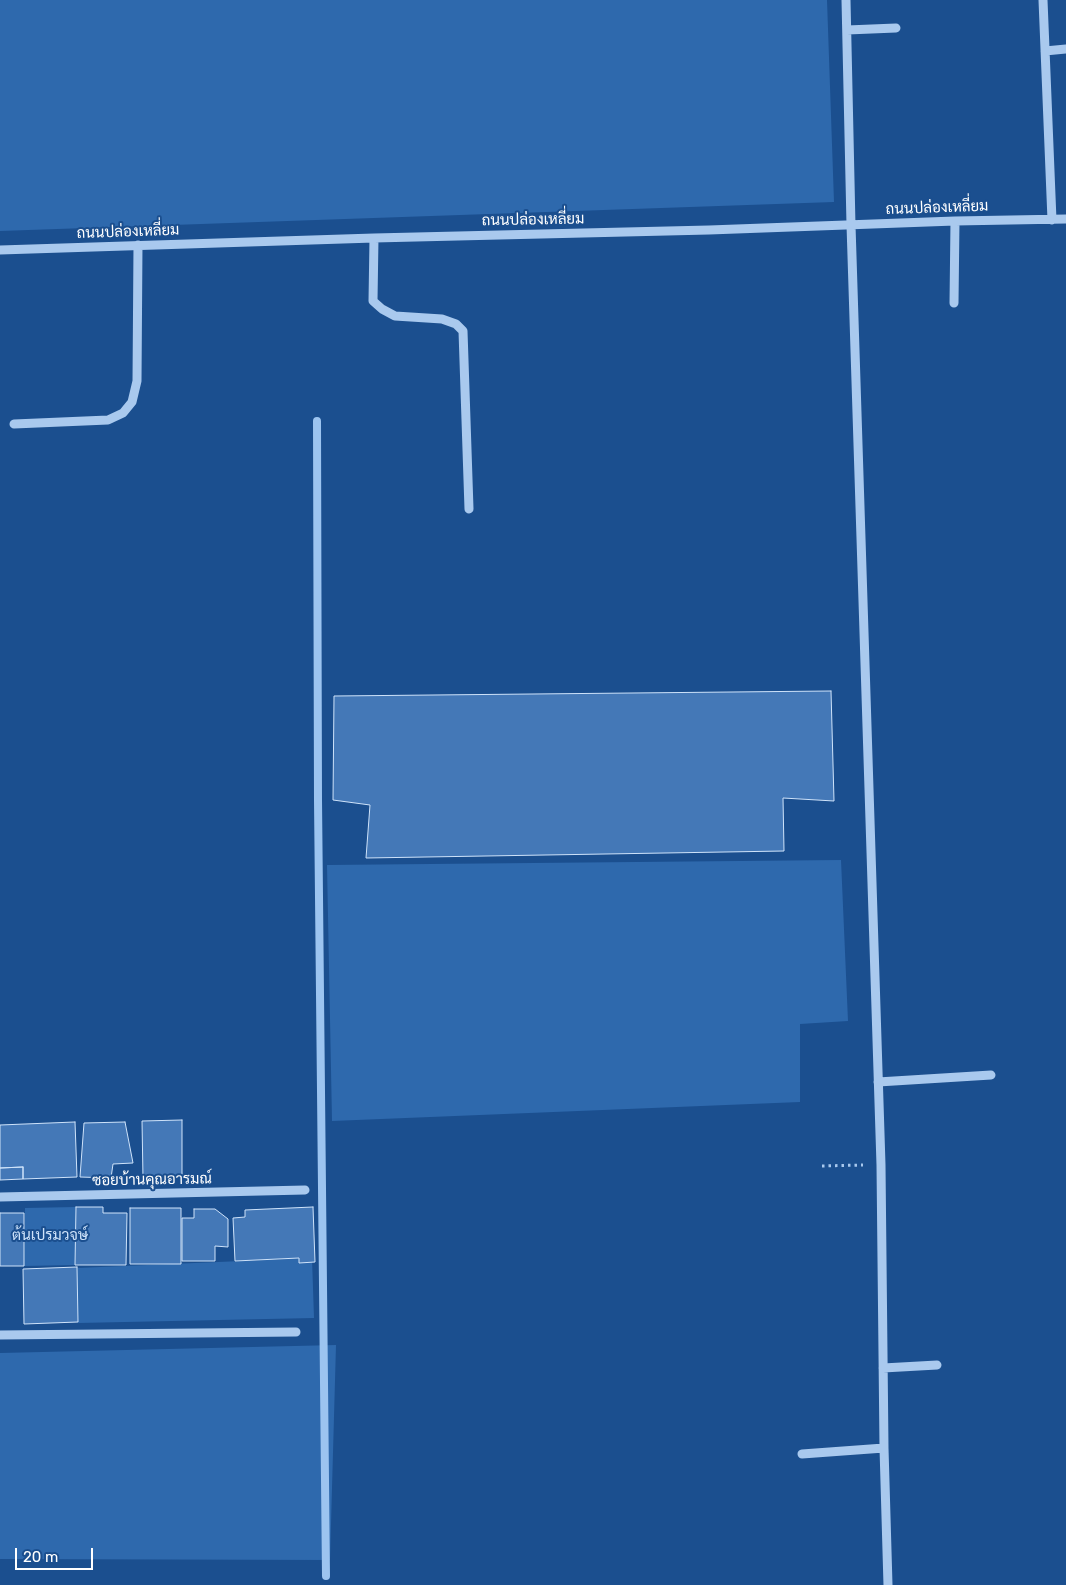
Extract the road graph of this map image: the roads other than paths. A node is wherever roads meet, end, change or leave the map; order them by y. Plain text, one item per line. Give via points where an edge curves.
1 (846, 0) edge
2 (1043, 0) edge
3 (896, 28) dead end
4 (847, 30) junction
5 (1066, 49) edge
6 (1045, 50) junction
7 (1066, 219) edge
8 (1052, 220) junction
9 (955, 221) junction
10 (851, 225) junction
11 (374, 238) junction
12 (138, 245) junction
13 (0, 250) edge
14 (954, 303) dead end
15 (14, 424) dead end
16 (469, 509) dead end
17 (991, 1075) dead end
18 (878, 1082) junction
19 (305, 1190) dead end
20 (0, 1197) edge
21 (296, 1332) dead end
22 (0, 1335) edge
23 (937, 1365) dead end
24 (883, 1368) junction
25 (884, 1448) junction
26 (802, 1454) dead end
27 (888, 1585) edge

1 - 4 street
2 - 6 street
3 - 4 street
4 - 10 street
5 - 6 street
6 - 8 street
7 - 8 street, ถนนปล่องเหลี่ยม
8 - 9 street, ถนนปล่องเหลี่ยม
9 - 10 street, ถนนปล่องเหลี่ยม
9 - 14 street
10 - 11 street, ถนนปล่องเหลี่ยม
10 - 18 street
11 - 12 street, ถนนปล่องเหลี่ยม
11 - 16 street via 373,301 395,316 442,319 456,324 462,331
12 - 13 street, ถนนปล่องเหลี่ยม
12 - 15 street via 137,381 132,402 123,413 108,420
17 - 18 street
18 - 24 street
19 - 20 street, ซอยบ้านคุณอารมณ์
21 - 22 street
23 - 24 street
24 - 25 street
25 - 26 street
25 - 27 street

